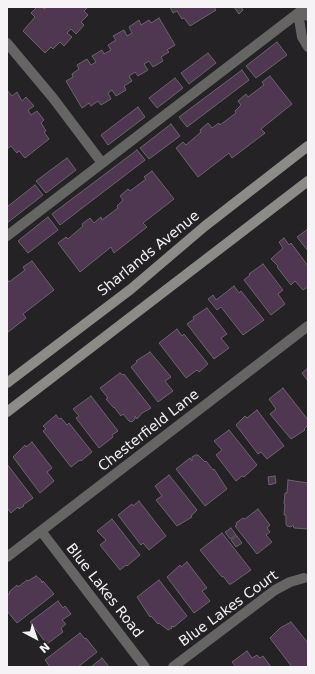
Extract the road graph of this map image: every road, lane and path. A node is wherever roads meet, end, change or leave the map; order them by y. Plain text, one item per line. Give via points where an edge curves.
1 (306, 7) edge
2 (298, 13) junction
3 (308, 16) edge
4 (7, 43) edge
5 (308, 46) edge
6 (308, 146) edge
7 (102, 163) junction
8 (308, 181) edge
9 (7, 236) edge
10 (308, 326) edge
11 (7, 383) edge
12 (7, 412) edge
13 (41, 531) junction
14 (7, 557) edge
15 (304, 578) dead end
16 (145, 667) edge
17 (173, 667) edge

1 - 2 street
2 - 3 street
2 - 5 street via 302,37
2 - 7 street
4 - 7 street
6 - 11 main road, Sharlands Avenue via 205,226 131,289
7 - 9 street
8 - 12 main road
10 - 13 street, Chesterfield Lane
13 - 14 street, Chesterfield Lane
13 - 16 street, Blue Lakes Road
15 - 17 street, Blue Lakes Court via 275,590

